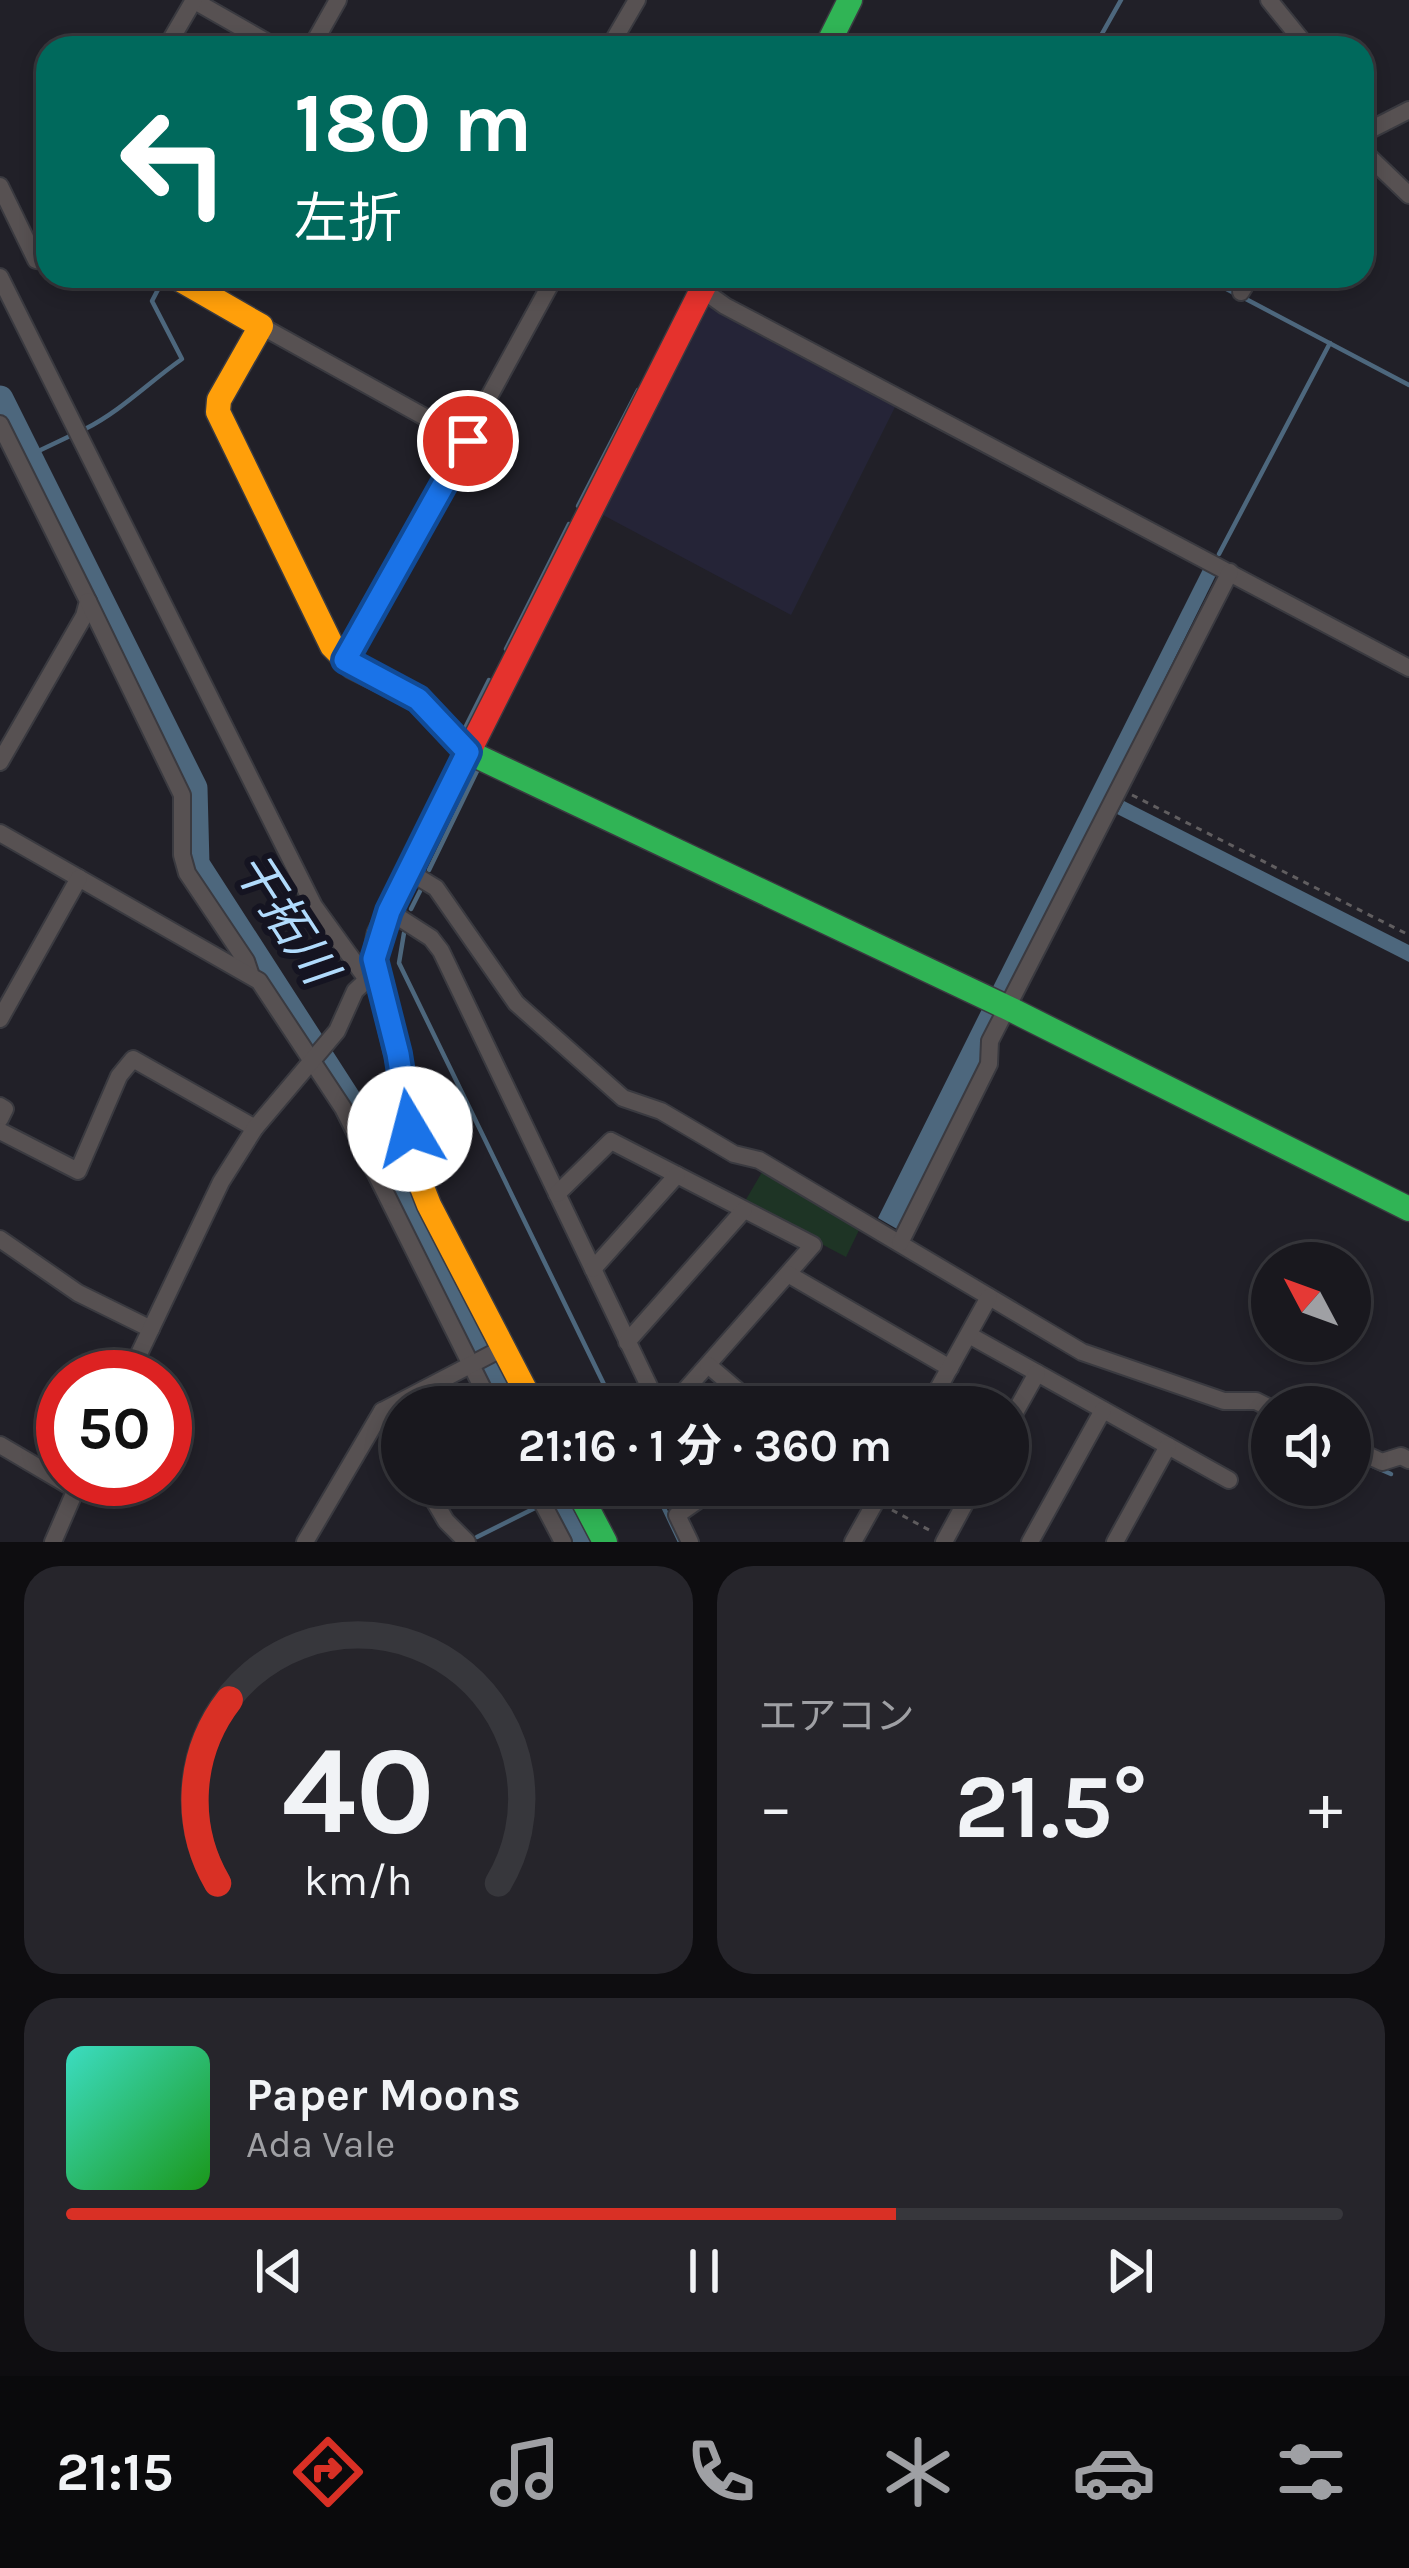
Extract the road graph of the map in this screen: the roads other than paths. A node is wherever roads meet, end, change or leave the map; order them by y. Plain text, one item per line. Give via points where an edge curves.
1 (193, 0) edge
2 (338, 0) edge
3 (637, 0) edge
4 (850, 0) edge
5 (1269, 0) edge
6 (173, 36) edge
7 (256, 36) edge
8 (318, 36) edge
9 (616, 36) edge
10 (832, 36) edge
11 (1298, 36) edge
12 (1409, 110) edge
13 (1374, 128) edge
14 (1374, 161) edge
15 (0, 186) edge
16 (1409, 195) edge
17 (36, 258) edge
18 (0, 277) edge
19 (195, 288) edge
20 (550, 288) edge
21 (694, 288) edge
22 (707, 288) edge
23 (261, 326) junction
24 (0, 424) edge
25 (468, 441) junction
26 (1230, 572) junction
27 (88, 601) junction
28 (345, 660) junction
29 (1409, 668) edge
30 (468, 752) junction
31 (0, 762) edge
32 (0, 833) edge
33 (408, 871) junction
34 (79, 878) junction
35 (389, 911) junction
36 (251, 974) junction
37 (371, 976) junction
38 (1007, 1008) junction
39 (0, 1018) edge
40 (317, 1055) junction
41 (0, 1106) edge
42 (0, 1118) edge
43 (255, 1128) junction
44 (0, 1130) edge
45 (677, 1175) junction
46 (557, 1195) junction
47 (1409, 1209) edge
48 (745, 1210) junction
49 (0, 1239) edge
50 (900, 1243) junction
51 (593, 1269) junction
52 (788, 1274) junction
53 (989, 1298) junction
54 (152, 1329) junction
55 (969, 1335) junction
56 (628, 1342) junction
57 (142, 1350) edge
58 (485, 1357) junction
59 (708, 1365) junction
60 (950, 1368) junction
61 (1037, 1373) junction
62 (430, 1386) edge
63 (490, 1386) edge
64 (513, 1386) edge
65 (650, 1386) edge
66 (690, 1386) edge
67 (732, 1386) edge
68 (940, 1386) edge
69 (1029, 1387) edge
70 (1251, 1401) edge
71 (1103, 1410) junction
72 (381, 1413) edge
73 (0, 1445) edge
74 (1168, 1446) junction
75 (1371, 1457) edge
76 (1409, 1460) edge
77 (36, 1463) edge
78 (1229, 1480) dead end
79 (69, 1506) edge
80 (437, 1506) edge
81 (544, 1506) edge
82 (586, 1506) edge
83 (690, 1506) edge
84 (872, 1506) edge
85 (963, 1506) edge
86 (944, 1541) edge
87 (53, 1542) edge
88 (305, 1542) edge
89 (467, 1542) edge
90 (563, 1542) edge
91 (604, 1542) edge
92 (690, 1542) edge
93 (853, 1542) edge
94 (1030, 1542) edge
95 (1115, 1542) edge

1 - 6 street
1 - 7 street
2 - 8 street
3 - 9 street
4 - 10 street
5 - 11 street
12 - 13 street
14 - 16 street
15 - 17 street
18 - 37 street via 314,906
19 - 23 street
20 - 25 street
21 - 30 street
22 - 26 street via 725,305
23 - 25 street
23 - 28 street via 218,412
24 - 27 street
25 - 28 street
26 - 29 street
26 - 38 street
27 - 31 street
27 - 36 street via 182,794 187,873
28 - 30 street via 418,699
30 - 33 street
30 - 38 street
32 - 34 street
33 - 35 street
33 - 50 street via 436,888 516,1003 623,1098 760,1160
34 - 36 street
34 - 39 street
35 - 37 street
35 - 46 street via 441,951
36 - 40 street
37 - 40 street
37 - 58 street via 398,1054 420,1184
38 - 47 street
38 - 50 street via 989,1064
40 - 43 street
40 - 58 street
41 - 42 street
43 - 44 street via 133,1059 78,1171
43 - 54 street
45 - 46 street via 610,1141
45 - 48 street
45 - 51 street
46 - 51 street
48 - 52 street via 813,1245
48 - 56 street
49 - 54 street via 78,1293
50 - 53 street
51 - 56 street
52 - 59 street
52 - 60 street
53 - 55 street
53 - 70 street via 1082,1352 1224,1401
54 - 57 street
55 - 60 street
55 - 61 street
56 - 65 street
58 - 62 street
58 - 63 street
58 - 64 street
59 - 66 street
59 - 67 street
60 - 68 street
61 - 69 street
61 - 71 street
71 - 74 street
71 - 94 street
72 - 88 street
73 - 77 street
74 - 78 street
74 - 95 street
75 - 76 street
79 - 87 street
80 - 89 street
81 - 90 street
82 - 91 street
83 - 92 street via 677,1515
84 - 93 street
85 - 86 street

